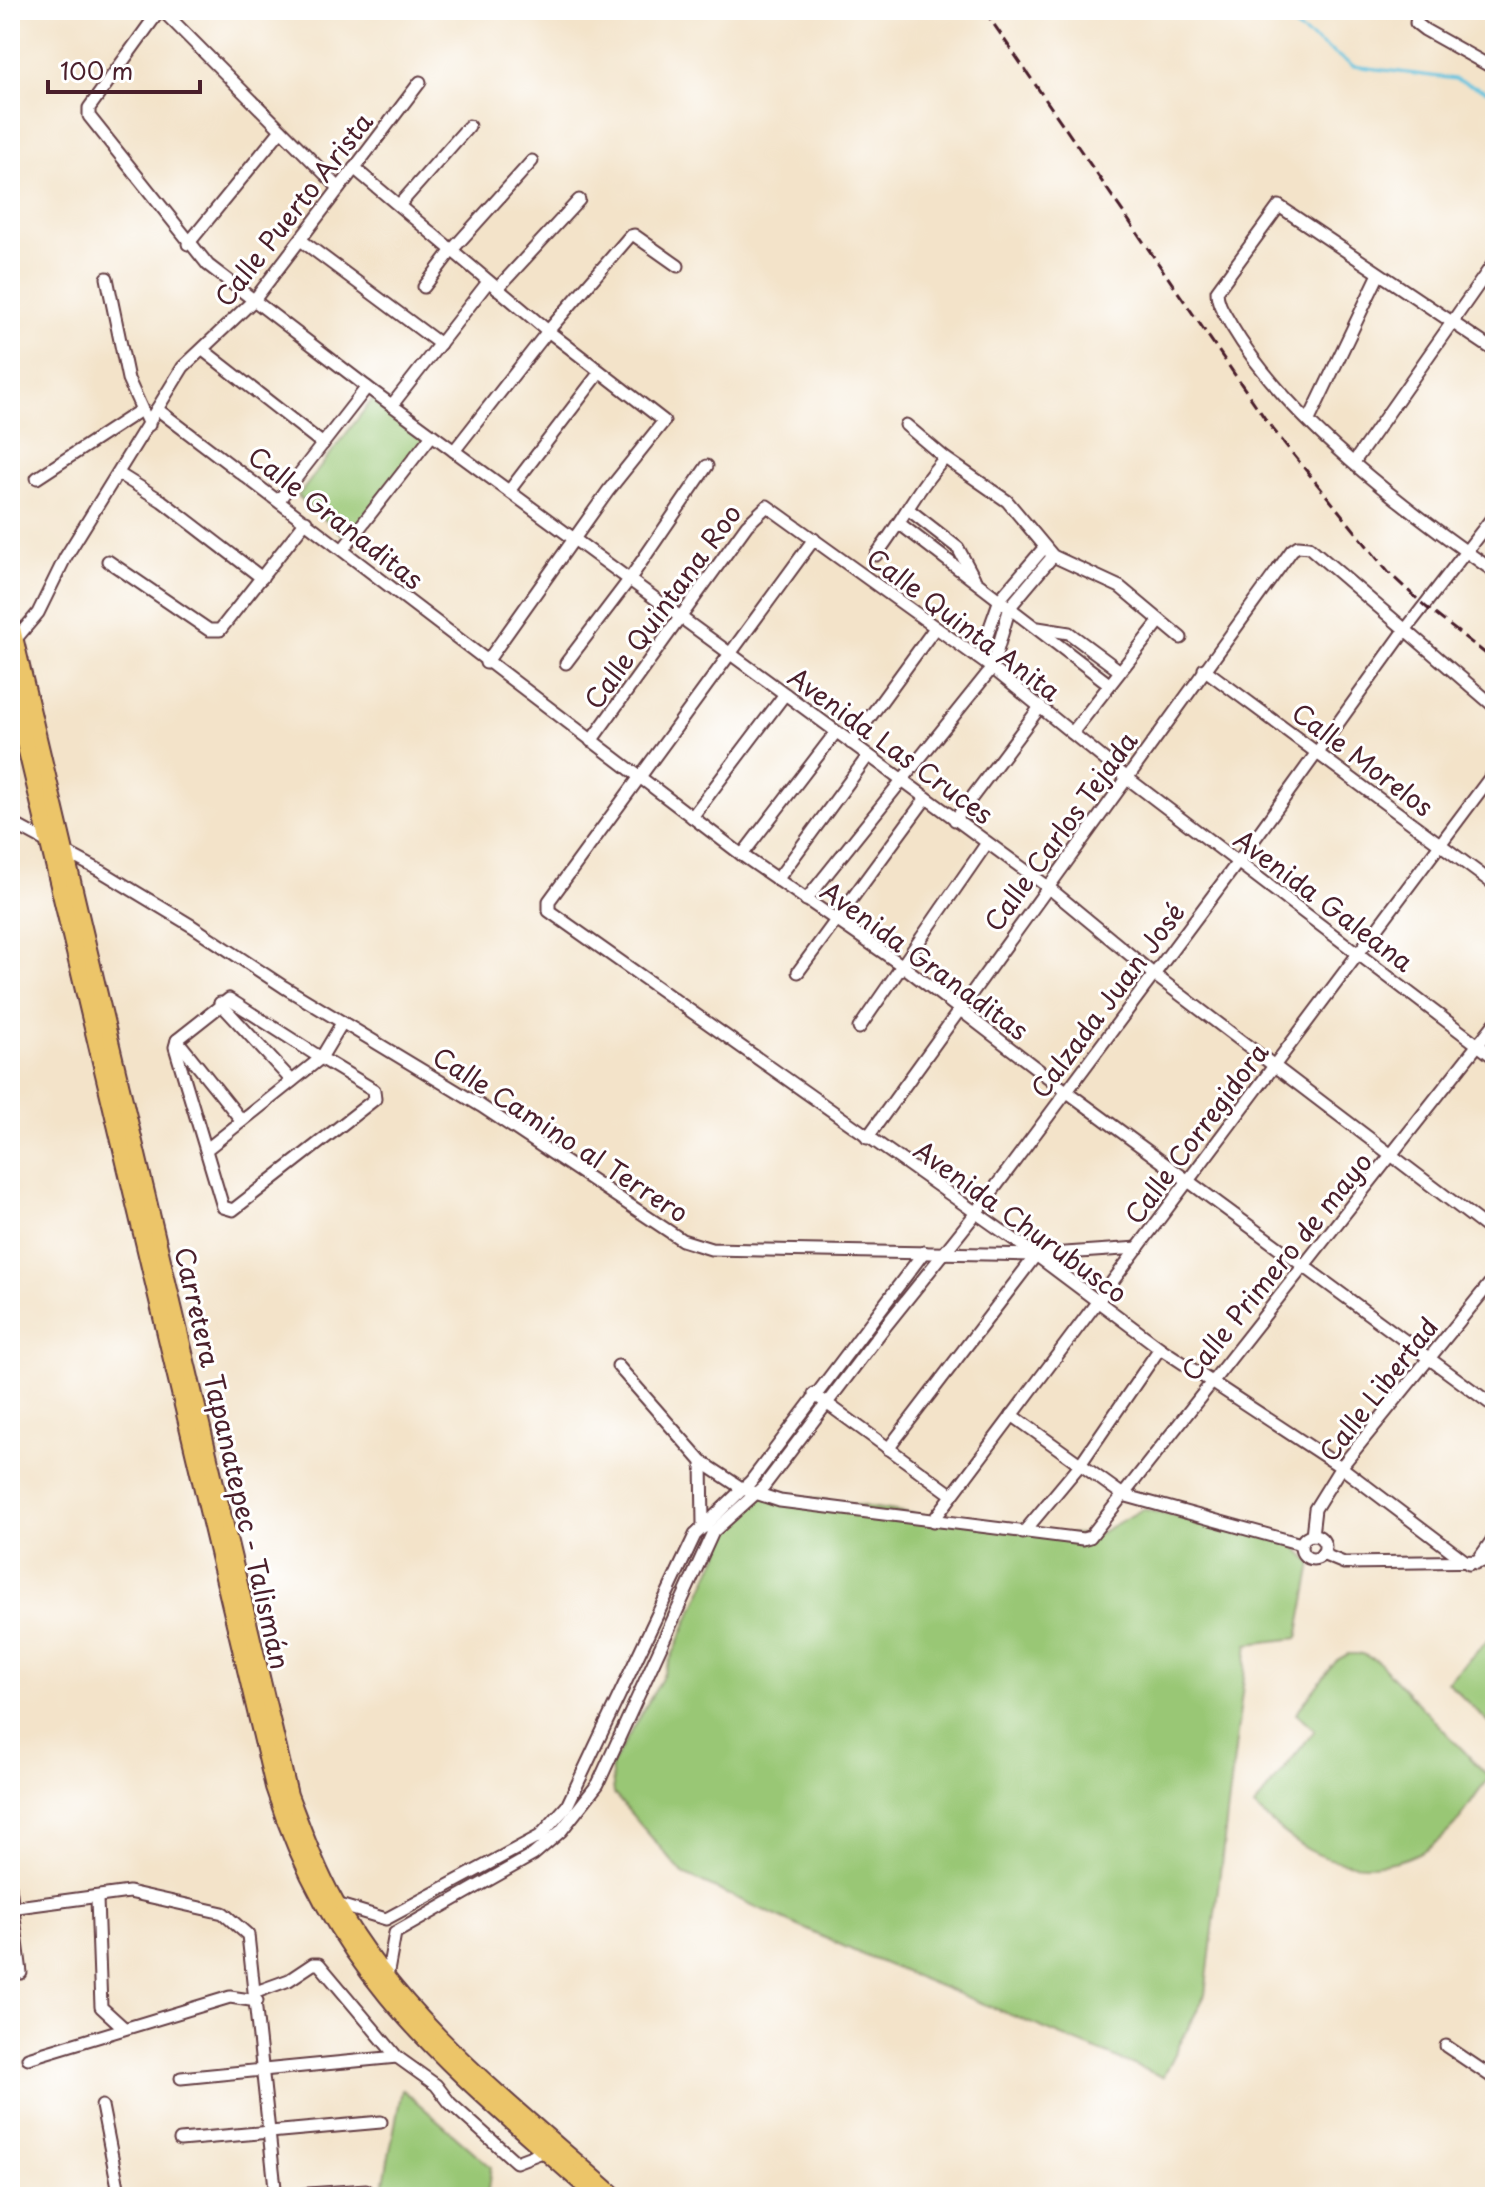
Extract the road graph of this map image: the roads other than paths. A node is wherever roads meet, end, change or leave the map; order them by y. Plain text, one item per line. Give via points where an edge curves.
1 (1418, 10) edge
2 (1495, 69) edge
3 (420, 82) dead end
4 (469, 126) dead end
5 (281, 130) junction
6 (532, 161) dead end
7 (354, 168) junction
8 (339, 188) junction
9 (579, 200) dead end
10 (400, 204) junction
11 (302, 241) junction
12 (188, 244) junction
13 (452, 250) junction
14 (1495, 261) edge
15 (678, 266) dead end
16 (1379, 274) junction
17 (107, 278) dead end
18 (493, 286) junction
19 (424, 287) dead end
20 (255, 299) junction
21 (1451, 321) junction
22 (548, 331) junction
23 (440, 344) junction
24 (203, 350) junction
25 (1495, 351) edge
26 (600, 372) junction
27 (367, 387) junction
28 (392, 405) junction
29 (157, 409) junction
30 (141, 410) junction
31 (1309, 420) junction
32 (149, 425) junction
33 (906, 425) dead end
34 (432, 435) junction
35 (323, 444) junction
36 (454, 451) junction
37 (945, 458) junction
38 (1354, 462) junction
39 (707, 466) dead end
40 (119, 474) junction
41 (37, 478) dead end
42 (509, 491) junction
43 (279, 500) junction
44 (774, 509) joint
45 (908, 509) junction
46 (1495, 514) edge
47 (306, 521) junction
48 (900, 524) junction
49 (574, 539) junction
50 (814, 539) junction
51 (343, 549) junction
52 (1049, 552) junction
53 (1467, 553) junction
54 (876, 555) dead end
55 (108, 561) dead end
56 (1495, 572) edge
57 (262, 578) junction
58 (629, 580) junction
59 (977, 582) junction
60 (1000, 599) junction
61 (1010, 607) junction
62 (681, 618) junction
63 (10, 620) edge
64 (1159, 622) junction
65 (935, 628) junction
66 (1037, 628) junction
67 (1406, 629) junction
68 (1181, 638) dead end
69 (15, 640) junction
70 (730, 654) junction
71 (979, 658) junction
72 (486, 663) junction
73 (566, 663) dead end
74 (992, 668) junction
75 (1204, 669) junction
76 (1120, 671) junction
77 (10, 680) edge
78 (1109, 684) junction
79 (785, 694) junction
80 (1040, 707) junction
81 (1495, 707) edge
82 (836, 732) junction
83 (1072, 733) junction
84 (591, 741) junction
85 (851, 743) junction
86 (1317, 752) junction
87 (868, 756) junction
88 (1495, 771) edge
89 (639, 777) junction
90 (1126, 777) junction
91 (901, 780) junction
92 (926, 798) junction
93 (692, 817) junction
94 (955, 820) junction
95 (10, 822) edge
96 (987, 843) junction
97 (1440, 844) junction
98 (51, 846) junction
99 (67, 853) junction
100 (742, 855) junction
101 (1238, 862) junction
102 (777, 880) junction
103 (1495, 885) edge
104 (1048, 887) junction
105 (806, 900) junction
106 (836, 921) junction
107 (1359, 954) junction
108 (903, 966) junction
109 (798, 972) dead end
110 (1152, 973) junction
111 (220, 1003) junction
112 (958, 1010) junction
113 (342, 1023) junction
114 (1495, 1023) edge
115 (859, 1028) dead end
116 (177, 1040) junction
117 (1477, 1045) junction
118 (321, 1058) junction
119 (1495, 1058) edge
120 (1274, 1064) junction
121 (292, 1081) junction
122 (1066, 1091) junction
123 (242, 1121) junction
124 (867, 1138) junction
125 (207, 1149) junction
126 (1394, 1154) junction
127 (1189, 1183) junction
128 (976, 1213) junction
129 (1495, 1234) edge
130 (1138, 1248) junction
131 (924, 1252) junction
132 (943, 1253) junction
133 (1036, 1255) junction
134 (1303, 1265) junction
135 (1495, 1277) edge
136 (1097, 1303) junction
137 (1160, 1348) junction
138 (1429, 1359) junction
139 (618, 1366) dead end
140 (1212, 1380) junction
141 (814, 1394) junction
142 (827, 1406) junction
143 (1495, 1407) edge
144 (1012, 1415) junction
145 (888, 1449) junction
146 (702, 1462) junction
147 (1079, 1466) junction
148 (1341, 1467) junction
149 (757, 1494) junction
150 (951, 1494) junction
151 (1123, 1495) junction
152 (741, 1497) junction
153 (933, 1521) junction
154 (703, 1524) junction
155 (713, 1532) junction
156 (1023, 1533) junction
157 (1312, 1535) junction
158 (1495, 1536) edge
159 (1301, 1544) junction
160 (1322, 1554) junction
161 (1495, 1561) edge
162 (1472, 1563) junction
163 (10, 1886) edge
164 (97, 1899) junction
165 (336, 1903) junction
166 (12, 1908) edge
167 (386, 1919) junction
168 (395, 1933) junction
169 (21, 1973) dead end
170 (387, 1977) junction
171 (257, 1997) junction
172 (124, 2028) junction
173 (1446, 2046) dead end
174 (397, 2057) junction
175 (28, 2058) dead end
176 (262, 2069) junction
177 (181, 2078) dead end
178 (1495, 2079) edge
179 (102, 2106) dead end
180 (381, 2122) dead end
181 (269, 2132) junction
182 (180, 2140) dead end
183 (545, 2151) junction
184 (366, 2190) dead end
185 (276, 2196) edge
186 (120, 2197) edge
187 (265, 2197) edge
188 (597, 2197) edge
189 (616, 2197) edge

1 - 2 street via 1416,23 1425,30
3 - 7 street, Calle Puerto Arista
4 - 10 street
5 - 8 street
5 - 12 street
5 - 12 street, Avenida Las Cruces via 165,13 157,14 89,108 89,116
6 - 13 street
7 - 8 street, Calle Puerto Arista
7 - 10 street
8 - 11 street, Calle Puerto Arista
9 - 18 street
10 - 13 street
11 - 20 street, Calle Puerto Arista
11 - 23 street
12 - 20 street, Avenida Las Cruces
13 - 18 street
13 - 19 street
14 - 21 street
15 - 22 street via 630,236
16 - 21 street
16 - 31 street
16 - 31 street via 1279,206 1221,283 1217,297 1260,368
17 - 30 street via 128,379
18 - 22 street
18 - 23 street
20 - 24 street, Calle Puerto Arista
20 - 27 street, Avenida Las Cruces
21 - 25 street
21 - 38 street
22 - 26 street
22 - 36 street
23 - 28 street
24 - 29 street, Calle Puerto Arista via 183,367
24 - 35 street
26 - 42 street
26 - 49 street via 664,421
27 - 28 street, Avenida Las Cruces
27 - 35 street
28 - 34 street, Avenida Las Cruces
29 - 32 street, Calle Puerto Arista
29 - 43 street, Calle Granaditas
30 - 32 street
30 - 41 street
31 - 38 street
32 - 40 street, Calle Puerto Arista
33 - 37 street
34 - 36 street, Avenida Las Cruces
34 - 51 street
35 - 43 street
36 - 42 street, Avenida Las Cruces
37 - 45 street
37 - 52 street via 1007,501
38 - 53 street
39 - 58 street
40 - 57 street
40 - 69 street, Calle Puerto Arista via 65,558 38,613
42 - 49 street, Avenida Las Cruces
43 - 47 street, Calle Granaditas
44 - 50 street, Calle Quinta Anita
44 - 62 street, Calle Quintana Roo via 762,507 754,516
45 - 48 street
45 - 59 street via 958,548
46 - 53 street, Calzada Juan José
47 - 51 street, Calle Granaditas
47 - 57 street
48 - 54 street
48 - 59 street
49 - 58 street, Avenida Las Cruces
49 - 72 street
50 - 65 street, Calle Quinta Anita
50 - 70 street
51 - 72 street, Calle Granaditas
52 - 60 street
52 - 61 street
52 - 64 street via 1120,587
53 - 56 street
53 - 67 street, Calzada Juan José
55 - 57 street via 209,630 220,630
58 - 62 street, Avenida Las Cruces
58 - 73 street
59 - 60 street
60 - 61 street
60 - 71 street
61 - 66 street
61 - 74 street
62 - 70 street, Avenida Las Cruces
62 - 84 street, Calle Quintana Roo
63 - 69 highway, Carretera Tapanatepec - Talismán
64 - 68 street
64 - 76 street
65 - 71 street, Calle Quinta Anita
65 - 85 street
66 - 76 street via 1069,633
66 - 78 street
67 - 75 street, Calle Carlos Tejada via 1309,547 1298,546
67 - 81 street
67 - 86 street, Calzada Juan José
69 - 99 highway, Carretera Tapanatepec - Talismán
70 - 79 street, Avenida Las Cruces
70 - 89 street
71 - 74 street, Calle Quinta Anita
72 - 84 street, Calle Granaditas
74 - 80 street, Calle Quinta Anita
74 - 91 street
75 - 86 street, Calle Morelos
75 - 90 street, Calle Carlos Tejada
76 - 78 street
77 - 98 highway, Carretera Tapanatepec - Talismán
78 - 83 street
79 - 82 street, Avenida Las Cruces
79 - 93 street
80 - 83 street, Calle Quinta Anita
80 - 94 street
82 - 85 street, Avenida Las Cruces
82 - 100 street
83 - 90 street, Calle Quinta Anita
84 - 89 street, Avenida Granaditas
85 - 87 street, Avenida Las Cruces
86 - 97 street, Calle Morelos
86 - 101 street, Calzada Juan José
87 - 91 street, Avenida Las Cruces
87 - 102 street
88 - 97 street, Calle Corregidora
89 - 93 street, Avenida Granaditas
89 - 124 street, Avenida Churubusco via 558,889 549,911
90 - 101 street, Avenida Galeana
90 - 104 street, Calle Carlos Tejada
91 - 92 street, Avenida Las Cruces
91 - 105 street
92 - 94 street, Avenida Las Cruces
92 - 106 street
93 - 100 street, Avenida Granaditas
94 - 96 street, Avenida Las Cruces
95 - 98 street, Calle Camino al Terrero
96 - 104 street, Avenida Las Cruces
96 - 108 street
97 - 103 street, Calle Morelos
97 - 107 street, Calle Corregidora
98 - 99 street, Calle Camino al Terrero
98 - 183 highway, Carretera Tapanatepec - Talismán via 287,1829 325,1909 366,1973 430,2047
99 - 113 street, Calle Camino al Terrero
99 - 165 highway, Carretera Tapanatepec - Talismán via 275,1744 289,1795
100 - 102 street, Avenida Granaditas
101 - 107 street, Avenida Galeana
101 - 110 street, Calzada Juan José
102 - 105 street, Avenida Granaditas
104 - 110 street, Avenida Las Cruces
104 - 112 street, Calle Carlos Tejada
105 - 106 street, Avenida Granaditas
106 - 108 street, Avenida Granaditas
106 - 109 street
107 - 117 street, Avenida Galeana
107 - 120 street, Calle Corregidora
108 - 112 street, Avenida Granaditas
108 - 115 street
110 - 120 street, Avenida Las Cruces
110 - 122 street, Calzada Juan José
111 - 116 street
111 - 118 street via 234,1000
111 - 121 street
112 - 122 street, Avenida Granaditas
112 - 124 street, Calle Carlos Tejada
113 - 118 street
113 - 131 street, Calle Camino al Terrero via 481,1106 682,1240 711,1249
114 - 117 street, Calle Primero de mayo
116 - 123 street
116 - 125 street
117 - 119 street, Avenida Galeana
117 - 126 street, Calle Primero de mayo
118 - 121 street
118 - 125 street via 374,1090 375,1099 233,1210 223,1207
120 - 126 street, Avenida Las Cruces
120 - 127 street, Calle Corregidora
121 - 123 street
122 - 127 street, Avenida Granaditas
122 - 128 street, Calzada Juan José
123 - 125 street
124 - 128 street, Avenida Churubusco
126 - 129 street, Avenida Las Cruces
126 - 134 street, Calle Primero de mayo
127 - 130 street, Calle Corregidora
127 - 134 street, Avenida Granaditas
128 - 132 street, Calzada Juan José
128 - 133 street, Avenida Churubusco
130 - 133 street, Calle Camino al Terrero
130 - 136 street, Calle Corregidora
131 - 132 street, Calle Camino al Terrero
131 - 141 street
132 - 133 street, Calle Camino al Terrero
132 - 142 street, Calzada Juan José
133 - 136 street, Avenida Churubusco
133 - 145 street
134 - 138 street, Avenida Granaditas
134 - 140 street, Calle Primero de mayo
135 - 138 street, Calle Libertad
136 - 137 street, Avenida Churubusco
136 - 144 street, Calle Corregidora
137 - 140 street, Avenida Churubusco
137 - 147 street
138 - 143 street, Avenida Granaditas
138 - 148 street, Calle Libertad
139 - 146 street
140 - 148 street, Avenida Churubusco
140 - 151 street, Calle Primero de mayo
141 - 142 street
141 - 152 street
142 - 145 street
142 - 149 street, Calzada Juan José
144 - 147 street
144 - 150 street, Calle Corregidora
145 - 150 street
146 - 152 street
146 - 154 street
147 - 151 street
147 - 156 street
148 - 157 street, Calle Libertad via 1315,1509
148 - 162 street, Avenida Churubusco
149 - 152 street
149 - 153 street
150 - 153 street, Calle Corregidora
151 - 156 street, Calle Primero de mayo via 1090,1537
151 - 159 street
152 - 154 street
152 - 155 street
153 - 156 street
154 - 155 street
154 - 167 street via 567,1806 540,1836
155 - 168 street via 598,1784 561,1831 533,1855
157 - 159 street
157 - 160 street via 1323,1540
158 - 162 street
159 - 160 street via 1308,1558
160 - 162 street via 1344,1563
161 - 162 street
163 - 166 street
164 - 166 street
164 - 171 street via 129,1892 235,1920 248,1935
164 - 172 street via 101,2007
165 - 167 street
165 - 170 highway, Carretera Tapanatepec - Talismán
166 - 169 street
167 - 168 street
168 - 170 street
170 - 189 highway, Carretera Tapanatepec - Talismán via 454,2052
171 - 172 street via 230,1997
171 - 174 street via 319,1964
171 - 176 street
172 - 175 street
173 - 178 street
174 - 176 street
174 - 183 street via 436,2085 516,2162
176 - 177 street
176 - 181 street
179 - 186 street
180 - 181 street
181 - 182 street
181 - 185 street
183 - 188 highway, Carretera Tapanatepec - Talismán
184 - 185 street
185 - 187 street

